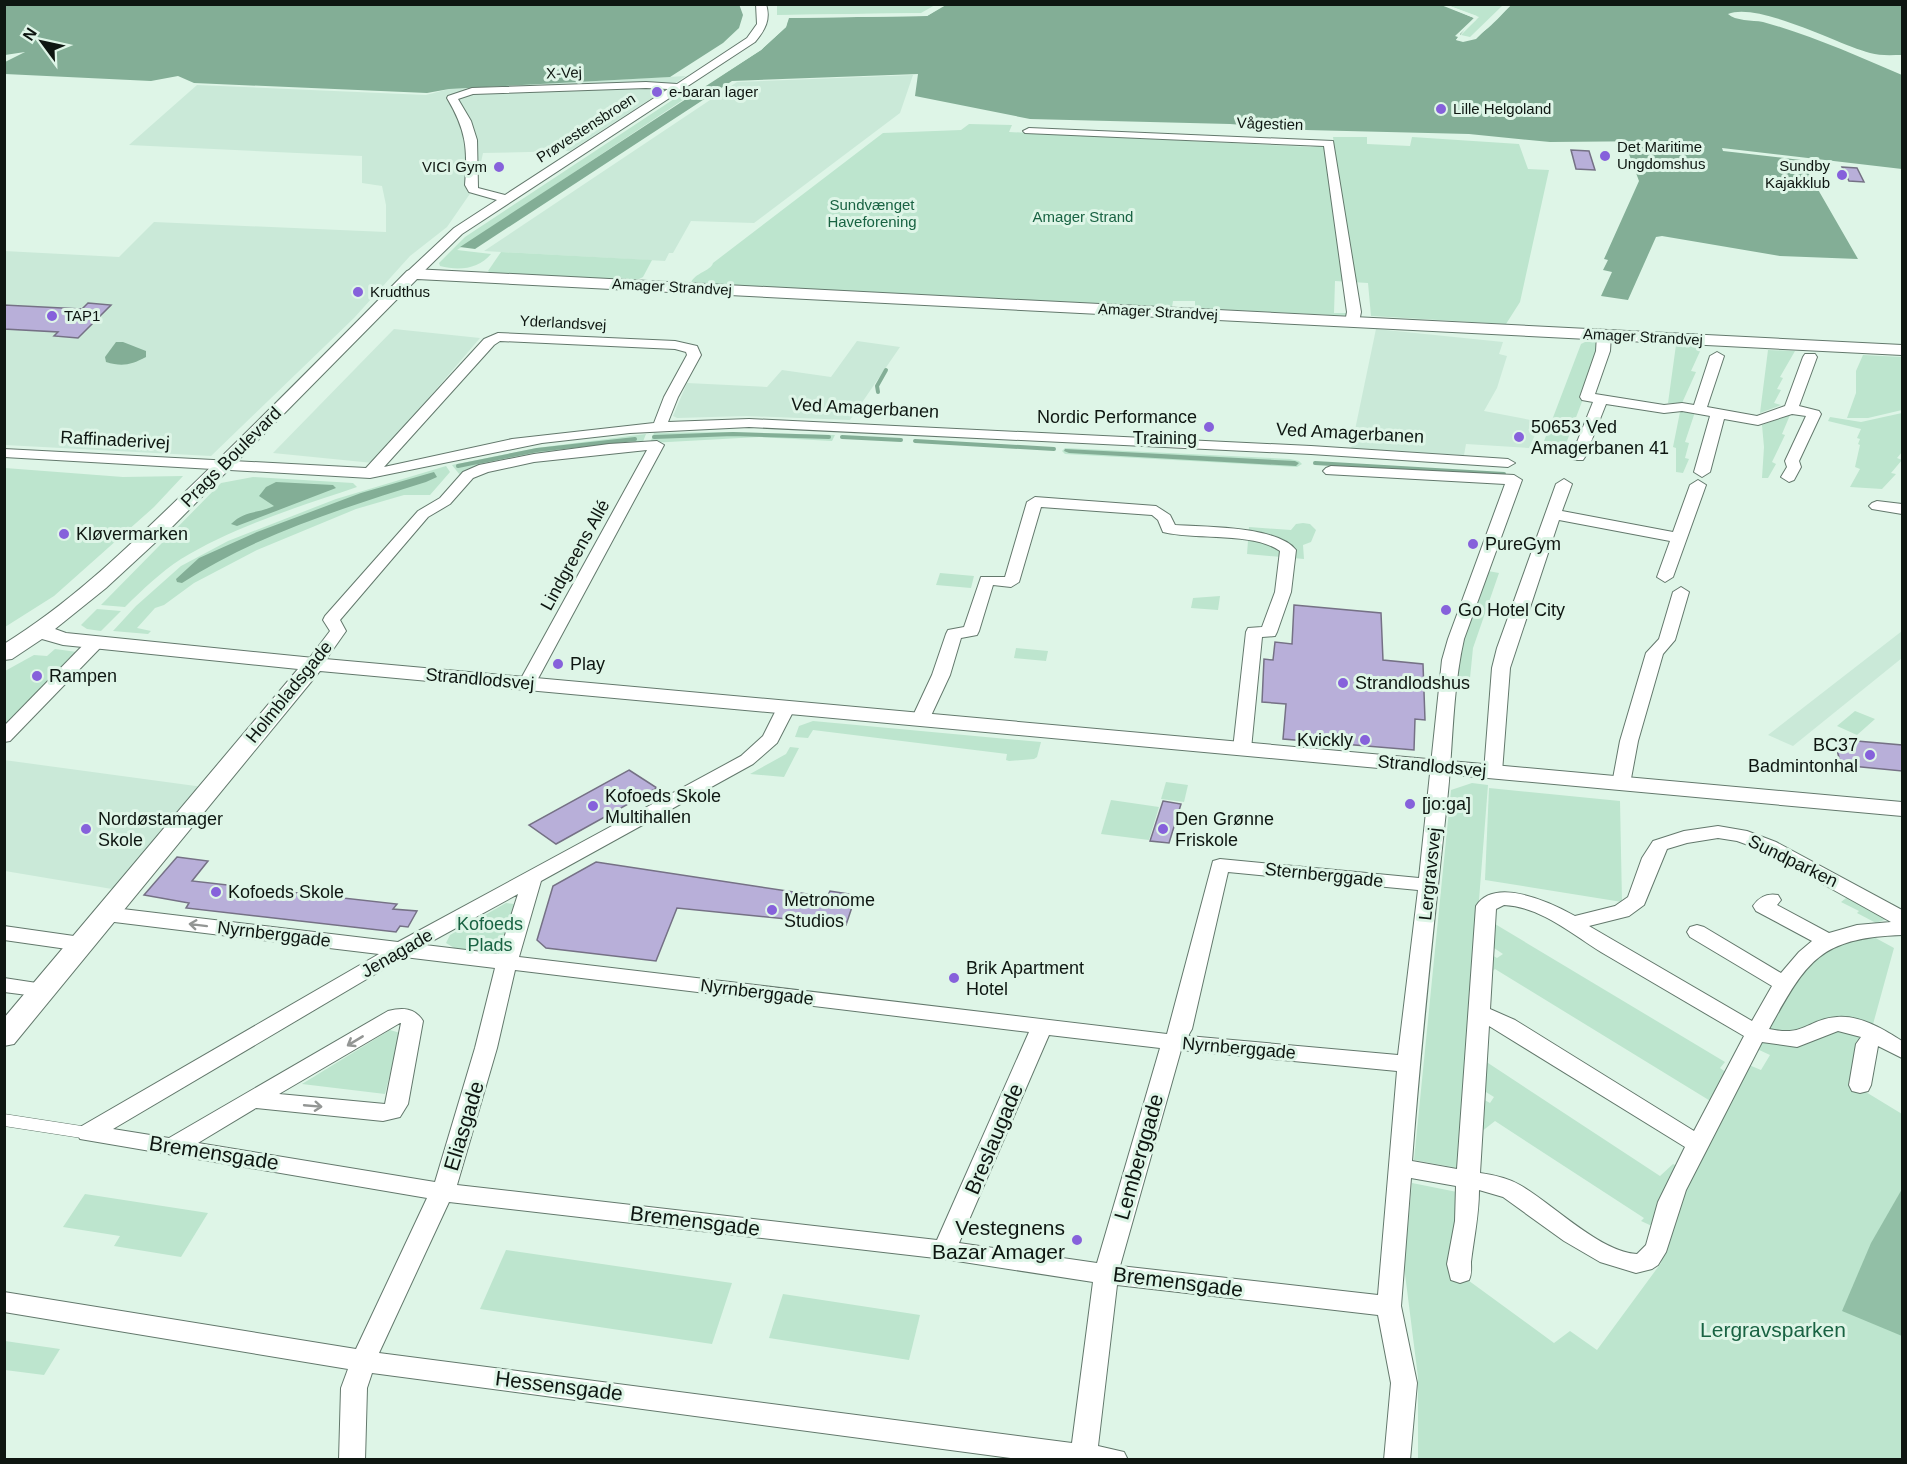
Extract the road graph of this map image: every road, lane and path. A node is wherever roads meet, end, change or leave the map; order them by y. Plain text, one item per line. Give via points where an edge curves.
1 (761, 4) edge
2 (679, 87) junction
3 (1029, 131) dead end
4 (507, 199) junction
5 (413, 274) junction
6 (449, 276) junction
7 (1352, 322) junction
8 (364, 324) junction
9 (1605, 335) junction
10 (1902, 350) edge
11 (1717, 356) dead end
12 (1810, 357) dead end
13 (1601, 399) junction
14 (1791, 409) junction
15 (1699, 410) junction
16 (1718, 413) junction
17 (660, 425) junction
18 (657, 445) joint
19 (4, 453) edge
20 (1578, 457) dead end
21 (1508, 463) dead end
22 (224, 466) junction
23 (1331, 471) dead end
24 (370, 473) junction
25 (1789, 477) dead end
26 (1564, 484) dead end
27 (1877, 506) dead end
28 (1902, 509) edge
29 (1553, 514) junction
30 (1680, 538) junction
31 (1665, 577) dead end
32 (1681, 592) dead end
33 (41, 631) junction
34 (96, 642) junction
35 (4, 654) edge
36 (314, 664) junction
37 (527, 684) junction
38 (786, 708) junction
39 (920, 720) junction
40 (4, 737) edge
41 (1242, 749) junction
42 (1442, 767) junction
43 (1493, 772) junction
44 (1621, 784) junction
45 (1902, 809) edge
46 (1220, 865) joint
47 (532, 879) junction
48 (1428, 885) junction
49 (1771, 900) dead end
50 (106, 914) junction
51 (1902, 921) edge
52 (1574, 923) junction
53 (1902, 928) edge
54 (1697, 932) dead end
55 (4, 933) edge
56 (1829, 942) junction
57 (81, 944) junction
58 (402, 949) junction
59 (507, 962) junction
60 (1784, 984) junction
61 (4, 985) edge
62 (43, 990) junction
63 (1479, 1013) junction
64 (1042, 1026) junction
65 (1756, 1033) junction
66 (1874, 1035) junction
67 (4, 1037) edge
68 (1172, 1042) junction
69 (1902, 1050) edge
70 (1408, 1064) junction
71 (1860, 1085) dead end
72 (254, 1100) junction
73 (4, 1120) edge
74 (88, 1133) junction
75 (1699, 1144) junction
76 (174, 1146) junction
77 (1400, 1168) junction
78 (1468, 1181) junction
79 (442, 1191) junction
80 (944, 1250) junction
81 (1460, 1273) dead end
82 (1106, 1274) junction
83 (4, 1302) edge
84 (1389, 1306) junction
85 (363, 1361) junction
86 (1084, 1455) junction
87 (352, 1460) edge
88 (1115, 1460) edge
89 (1397, 1460) edge

1 - 2 street, Prøvestensbroen via 764,21 751,40
2 - 4 street, Prøvestensbroen
2 - 4 street, X-Vej via 472,91 452,98 474,143 473,190
3 - 7 street, Vågestien via 1329,143 1354,312
4 - 5 street, Prøvestensbroen via 458,231
5 - 6 street, Amager Strandvej
5 - 8 street, Prags Boulevard
6 - 7 street, Amager Strandvej
6 - 8 street via 419,283 385,314
7 - 9 street, Amager Strandvej
8 - 22 street, Prags Boulevard
9 - 10 street, Amager Strandvej
9 - 13 street via 1587,397
11 - 15 street
12 - 14 street
13 - 15 street
13 - 20 street
14 - 16 street via 1758,421
14 - 25 street via 1814,414 1792,461 1794,467
15 - 16 street
16 - 30 street
17 - 21 street, Ved Amagerbanen via 824,425
17 - 24 street, Ved Amagerbanen via 512,443
17 - 24 street, Yderlandsvej via 694,355 692,349 498,337 489,342
18 - 36 street, Holmbladsgade via 534,458 468,475 445,501 423,514 332,620 338,631
18 - 37 street, Lindgreens Allé
19 - 22 street, Raffinaderivej
22 - 24 street, Ved Amagerbanen
22 - 33 street, Prags Boulevard via 81,601
23 - 42 street, Lergravsvej via 1514,480 1452,654
26 - 29 street
27 - 28 street
29 - 30 street
29 - 43 street via 1501,668
30 - 31 street
32 - 44 street via 1666,640 1655,653 1629,741
33 - 34 street, Strandlodsvej via 63,639
33 - 35 street, Prags Boulevard
34 - 36 street, Strandlodsvej
34 - 40 street
36 - 37 street, Strandlodsvej
36 - 50 street, Holmbladsgade
37 - 38 street, Strandlodsvej
38 - 39 street, Strandlodsvej
38 - 47 street, Jenagade via 771,739 747,760
39 - 41 street, Strandlodsvej
39 - 41 street via 954,634 971,632 987,579 1011,582 1035,502 1156,511 1165,518 1169,529 1251,536 1280,543 1288,550 1283,592 1269,632 1254,632
41 - 42 street, Strandlodsvej
42 - 43 street, Strandlodsvej
42 - 48 street, Lergravsvej
43 - 44 street, Strandlodsvej
44 - 45 street, Strandlodsvej
46 - 48 street, Sternberggade
46 - 68 street, Lemberggade via 1181,1029
47 - 58 street, Jenagade
47 - 59 street, Eliasgade
48 - 70 street, Lergravsvej
49 - 56 street via 1763,906
50 - 57 street, Holmbladsgade
58 -> 50 street, Nyrnberggade
51 - 52 street, Sundparken via 1894,913 1769,846 1718,832 1660,845 1637,900 1622,911
52 - 63 street via 1518,900 1503,898 1486,906
52 - 65 street via 1586,934
53 - 56 street via 1865,932
54 - 60 street
55 - 57 street
56 - 60 street via 1801,960
57 - 62 street, Holmbladsgade
58 - 59 street, Nyrnberggade
58 - 74 street, Jenagade
59 - 64 street, Nyrnberggade
59 - 79 street, Eliasgade via 486,1048
60 - 65 street
61 - 62 street
62 - 67 street, Holmbladsgade
63 - 75 street via 1507,1025
63 - 78 street
64 - 68 street, Nyrnberggade
64 - 80 street, Breslaugade
65 - 66 street via 1779,1039 1802,1038 1837,1024
65 - 75 street
66 - 69 street
66 - 71 street via 1867,1044
68 - 70 street, Nyrnberggade
68 - 82 street, Lemberggade
70 - 77 street, Lergravsvej
72 -> 72 street via 392,1111 397,1104 412,1021 407,1016 396,1016
72 - 76 street
73 - 74 street, Bremensgade
74 - 76 street, Bremensgade
75 - 78 street via 1667,1208 1655,1254 1637,1264 1606,1255 1511,1191
76 - 79 street, Bremensgade
77 - 78 street
77 - 84 street, Lergravsvej
78 - 81 street
79 - 80 street, Bremensgade
79 - 85 street, Eliasgade
80 - 82 street, Bremensgade
82 - 84 street, Bremensgade
82 - 86 street, Lemberggade
83 - 85 street, Hessensgade
84 - 89 street, Lergravsvej via 1404,1383
85 - 86 street, Hessensgade
85 - 87 street, Eliasgade via 354,1388
86 - 88 street, Hessensgade

